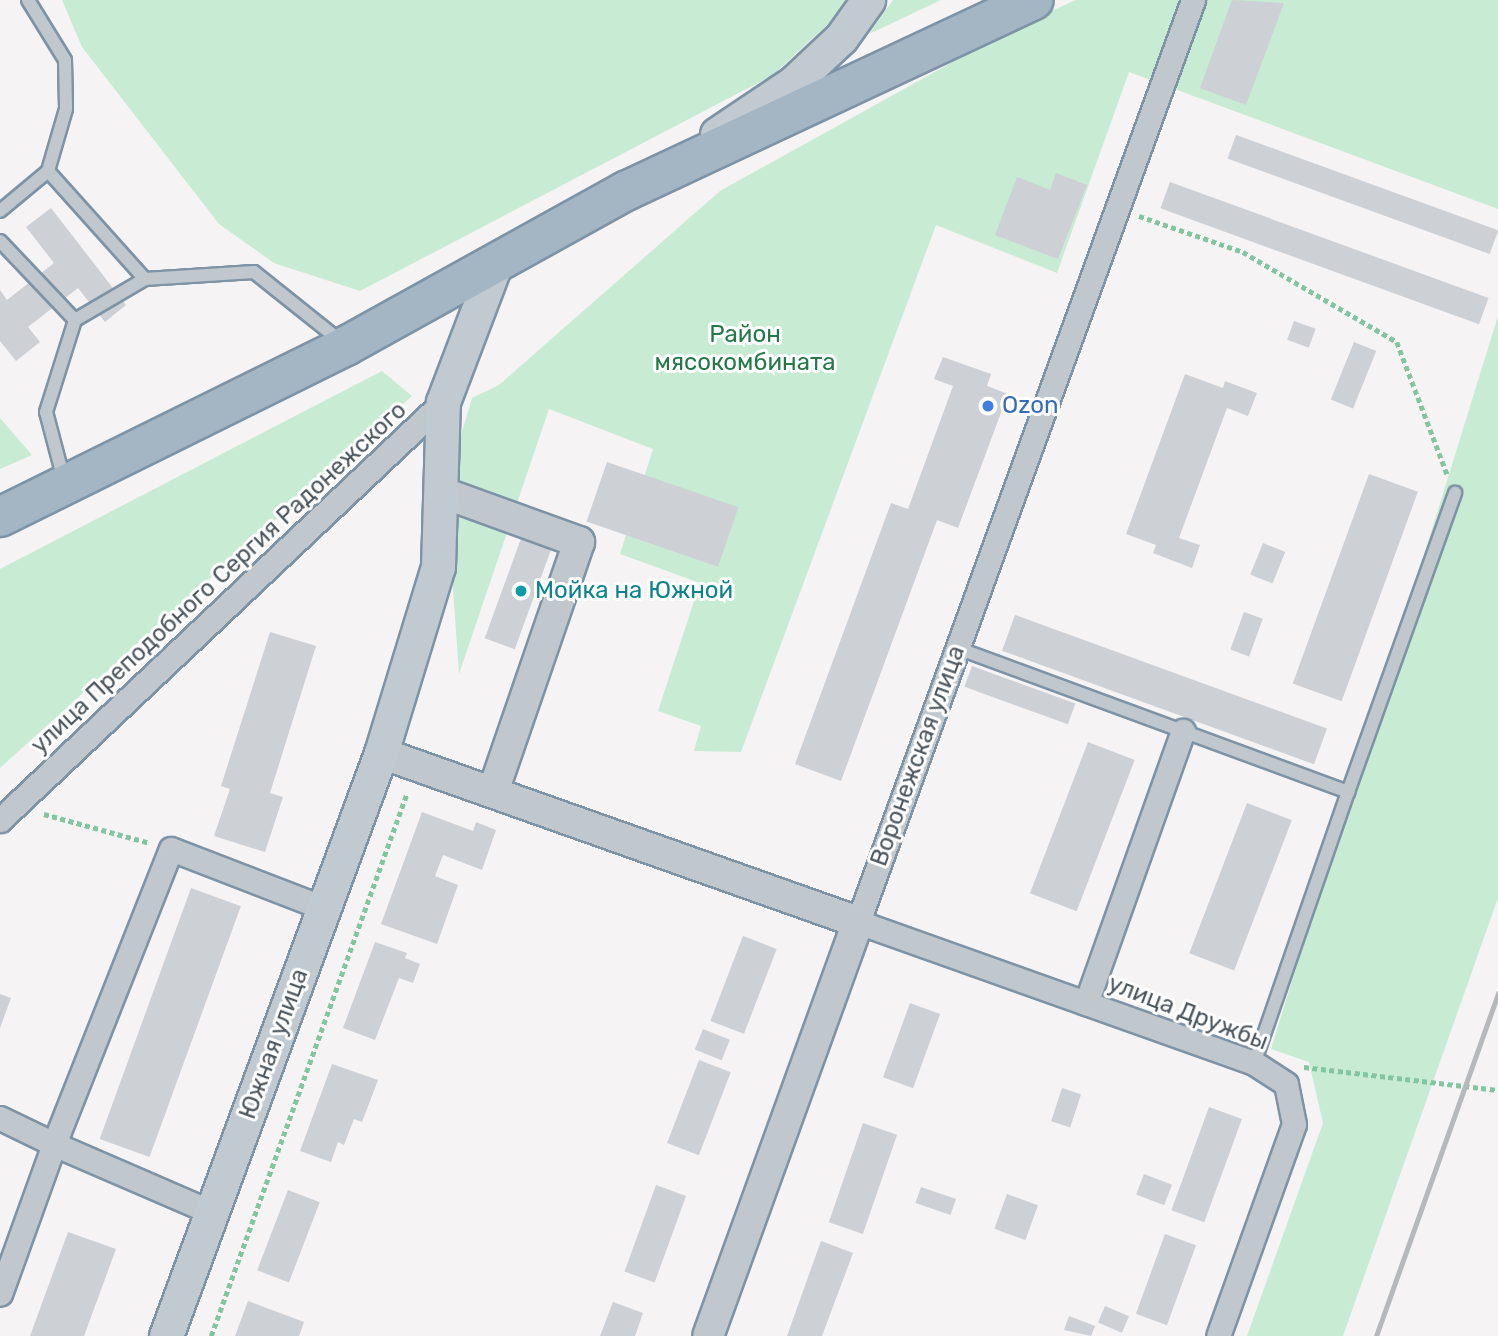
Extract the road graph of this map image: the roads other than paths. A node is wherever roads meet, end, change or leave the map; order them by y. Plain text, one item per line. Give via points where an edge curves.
1 (28, 0) edge
2 (868, 0) edge
3 (1032, 0) edge
4 (1193, 0) edge
5 (48, 172) junction
6 (625, 191) junction
7 (0, 211) edge
8 (0, 241) edge
9 (497, 260) junction
10 (145, 279) junction
11 (75, 320) junction
12 (346, 346) junction
13 (443, 402) junction
14 (66, 486) junction
15 (441, 492) junction
16 (1455, 493) road end
17 (0, 517) edge
18 (957, 648) junction
19 (1183, 731) junction
20 (381, 753) junction
21 (493, 792) junction
22 (1348, 792) junction
23 (8, 813) edge
24 (324, 908) junction
25 (858, 922) junction
26 (1086, 1003) junction
27 (1254, 1063) junction
28 (0, 1118) edge
29 (54, 1144) junction
30 (211, 1212) junction
31 (0, 1294) edge
32 (166, 1336) edge
33 (708, 1336) edge
34 (1217, 1336) edge

1 - 5 lane via 65,60 66,109
2 - 6 main road via 841,38 793,83
3 - 6 highway
4 - 18 street, Воронежская улица
5 - 7 lane
5 - 10 lane
6 - 9 highway
8 - 11 lane
9 - 12 highway
9 - 13 main road, Южная улица
10 - 11 lane
10 - 12 lane via 254,272
11 - 14 lane via 46,412
12 - 14 highway
13 - 15 main road, Южная улица
13 - 23 street, улица Преподобного Сергия Радонежского
14 - 17 highway
15 - 20 main road, Южная улица via 438,567
15 - 21 street via 579,542
16 - 22 lane
18 - 19 lane
18 - 25 street, Воронежская улица
19 - 22 lane
19 - 26 street
20 - 21 street
20 - 24 main road, Южная улица
21 - 25 street
22 - 27 lane
24 - 29 street via 171,849
24 - 30 main road, Южная улица
25 - 26 street, улица Дружбы
25 - 33 street, Воронежская улица
26 - 27 street, улица Дружбы
27 - 34 street, улица Дружбы via 1286,1084 1294,1124
28 - 29 street
29 - 30 street
29 - 31 street
30 - 32 main road, Южная улица

